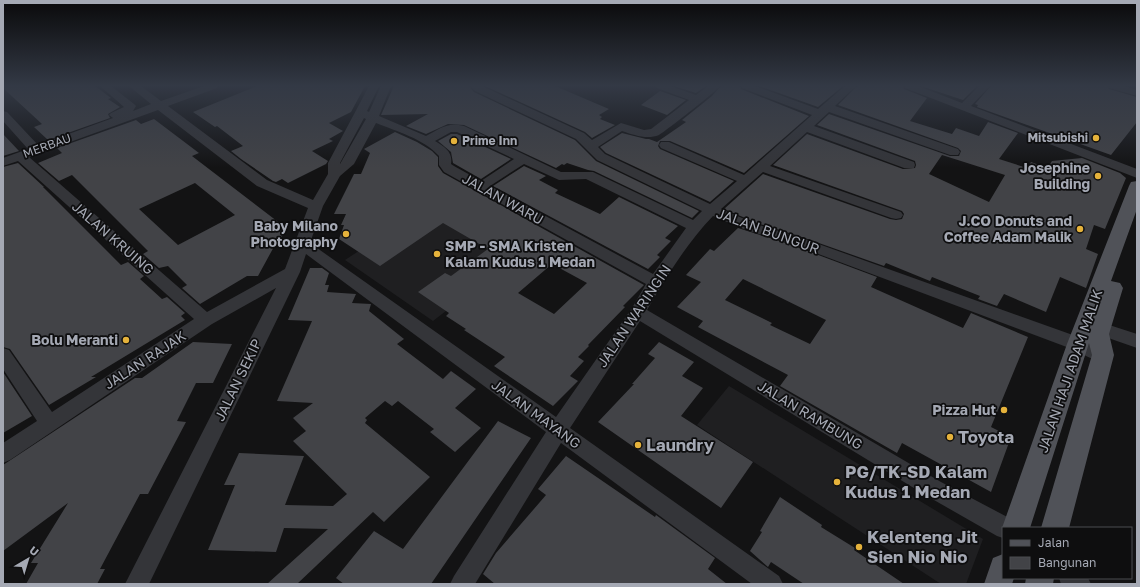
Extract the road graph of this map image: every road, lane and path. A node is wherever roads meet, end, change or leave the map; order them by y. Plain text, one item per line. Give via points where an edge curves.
1 (120, 113) edge
2 (132, 113) edge
3 (171, 113) edge
4 (360, 113) edge
5 (361, 113) edge
6 (375, 113) edge
7 (531, 113) edge
8 (679, 113) edge
9 (820, 113) edge
10 (835, 113) edge
11 (984, 113) edge
12 (3, 114) edge
13 (373, 117) junction
14 (806, 127) junction
15 (427, 141) junction
16 (665, 144) dead end
17 (591, 146) junction
18 (34, 148) junction
19 (954, 152) dead end
20 (20, 156) junction
21 (522, 160) junction
22 (3, 162) edge
23 (909, 164) dead end
24 (761, 167) junction
25 (335, 174) junction
26 (1137, 174) edge
27 (745, 180) junction
28 (1137, 186) edge
29 (480, 187) junction
30 (316, 206) junction
31 (711, 210) junction
32 (896, 215) dead end
33 (1133, 216) edge
34 (695, 226) junction
35 (302, 244) junction
36 (292, 272) junction
37 (655, 282) junction
38 (638, 312) junction
39 (206, 320) junction
40 (1100, 328) junction
41 (1137, 341) edge
42 (1078, 344) junction
43 (3, 355) edge
44 (1103, 355) junction
45 (49, 424) junction
46 (558, 430) junction
47 (3, 454) edge
48 (1003, 527) edge
49 (1016, 527) edge
50 (1055, 527) edge
51 (1002, 571) edge
52 (137, 584) edge
53 (462, 584) edge
54 (771, 584) edge
55 (998, 584) edge

1 - 18 street
2 - 18 street, MERBAU
3 - 30 street via 262,183
4 - 25 street, JALAN SEKIP via 334,163
5 - 13 street, JALAN WARU
6 - 13 street, JALAN SEKIP
7 - 17 street, JALAN BUNGUR via 580,136
8 - 17 street via 652,133 644,134 622,127 616,128
9 - 14 street, JALAN WARINGIN
10 - 19 street
11 - 26 street
12 - 18 street
13 - 15 street, JALAN WARU
13 - 25 street, JALAN SEKIP via 348,164
14 - 23 street
14 - 24 street, JALAN WARINGIN
15 - 21 street via 449,128 460,129
15 - 29 street, JALAN WARU via 444,152 445,165 449,169
16 - 27 street
17 - 31 street, JALAN BUNGUR via 601,157
18 - 20 street, MERBAU
20 - 22 street, MERBAU
20 - 39 street, JALAN KRUING
21 - 29 street
21 - 34 street via 559,176 588,175
24 - 27 street, JALAN WARINGIN
24 - 32 street
25 - 30 street, JALAN SEKIP
27 - 31 street, JALAN WARINGIN
28 - 33 main road
29 - 37 street, JALAN WARU
30 - 35 street, JALAN SEKIP
31 - 34 street, JALAN WARINGIN
31 - 42 street, JALAN BUNGUR via 751,227 794,240
33 - 40 main road, JALAN HAJI ADAM MALIK
33 - 42 main road, JALAN HAJI ADAM MALIK
34 - 37 street, JALAN WARINGIN
35 - 36 street, JALAN SEKIP
35 - 46 street, JALAN MAYANG
36 - 39 street, JALAN RAJAK
36 - 52 street, JALAN SEKIP
37 - 38 street, JALAN WARINGIN
38 - 46 street, JALAN WARINGIN
38 - 48 street, JALAN RAMBUNG via 934,489
39 - 45 street, JALAN RAJAK
40 - 41 street
40 - 44 main road, JALAN HAJI ADAM MALIK via 1098,334
42 - 44 street, JALAN BUNGUR
42 - 49 main road, JALAN HAJI ADAM MALIK
43 - 45 street
44 - 50 main road, JALAN HAJI ADAM MALIK
45 - 47 street, JALAN RAJAK
46 - 53 street, JALAN WARINGIN
46 - 54 street, JALAN MAYANG
51 - 55 main road

